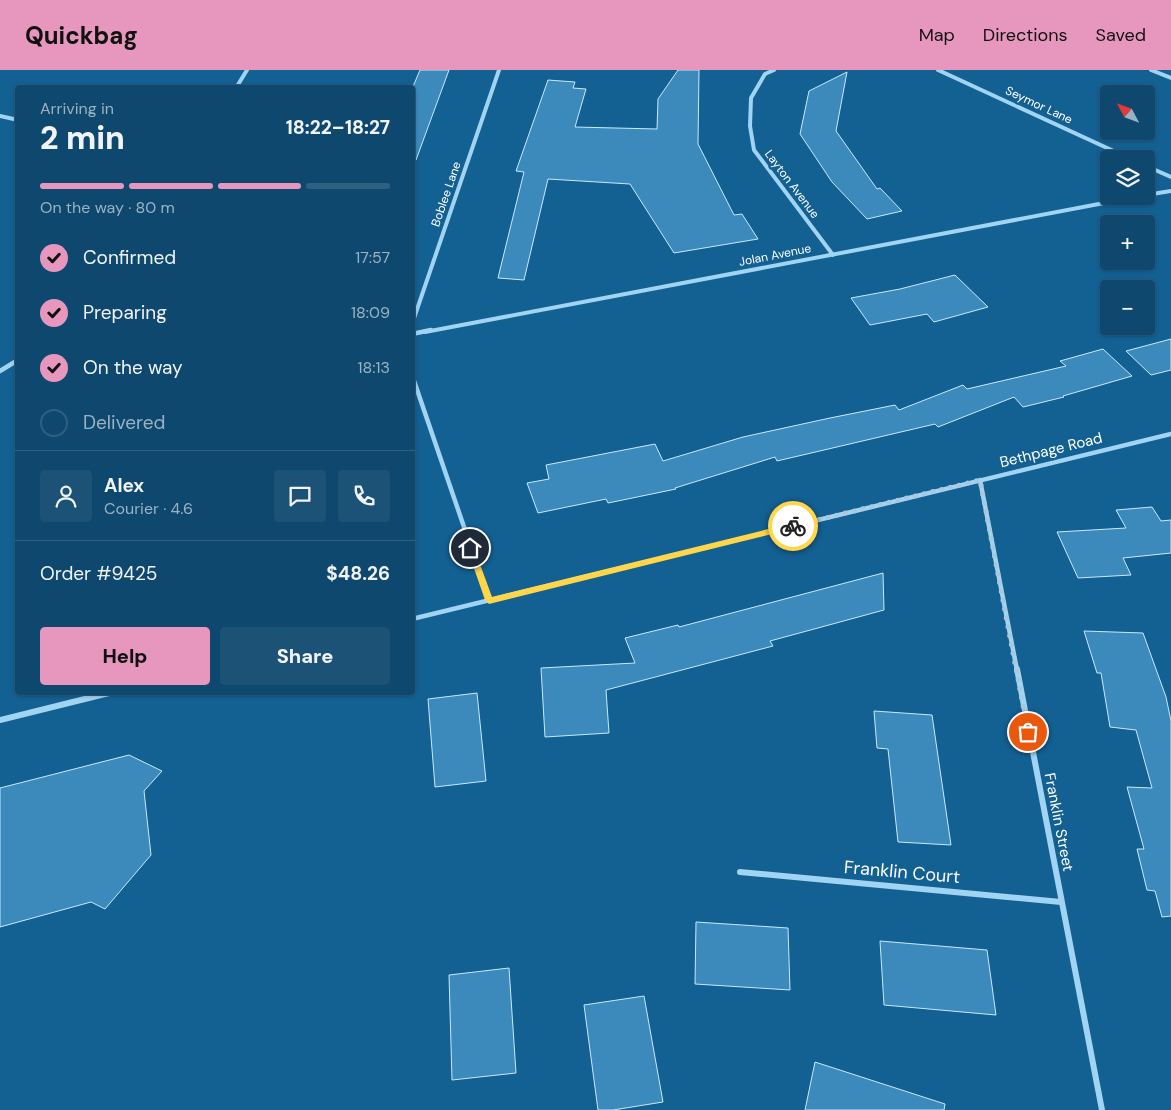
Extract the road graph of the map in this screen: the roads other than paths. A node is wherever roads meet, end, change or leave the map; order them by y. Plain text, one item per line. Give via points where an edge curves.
1 (248, 70) edge
2 (499, 70) edge
3 (774, 70) edge
4 (938, 70) edge
5 (1151, 70) edge
6 (1171, 78) edge
7 (238, 85) edge
8 (0, 116) edge
9 (15, 119) edge
10 (1111, 150) edge
11 (1155, 170) edge
12 (1171, 177) edge
13 (1171, 191) edge
14 (1155, 194) edge
15 (1100, 204) edge
16 (833, 255) junction
17 (415, 315) edge
18 (415, 333) edge
19 (15, 362) edge
20 (0, 371) edge
21 (415, 386) edge
22 (1171, 434) edge
23 (980, 480) junction
24 (489, 600) junction
25 (415, 618) edge
26 (101, 695) edge
27 (0, 720) edge
28 (740, 872) dead end
29 (1061, 902) junction
30 (1102, 1110) edge

1 - 7 street
2 - 17 street, Boblee Lane
3 - 16 street, Layton Avenue via 765,74 751,98 750,126 754,150
4 - 10 street, Seymor Lane
5 - 6 street
8 - 9 street
11 - 12 street
13 - 14 street
15 - 16 street, Jolan Avenue
16 - 18 street, Jolan Avenue
19 - 20 street
21 - 24 street
22 - 23 street, Bethpage Road
23 - 24 street, Bethpage Road
23 - 29 street, Franklin Street
24 - 25 street, Bethpage Road
26 - 27 street
28 - 29 street, Franklin Court
29 - 30 street, Franklin Street

